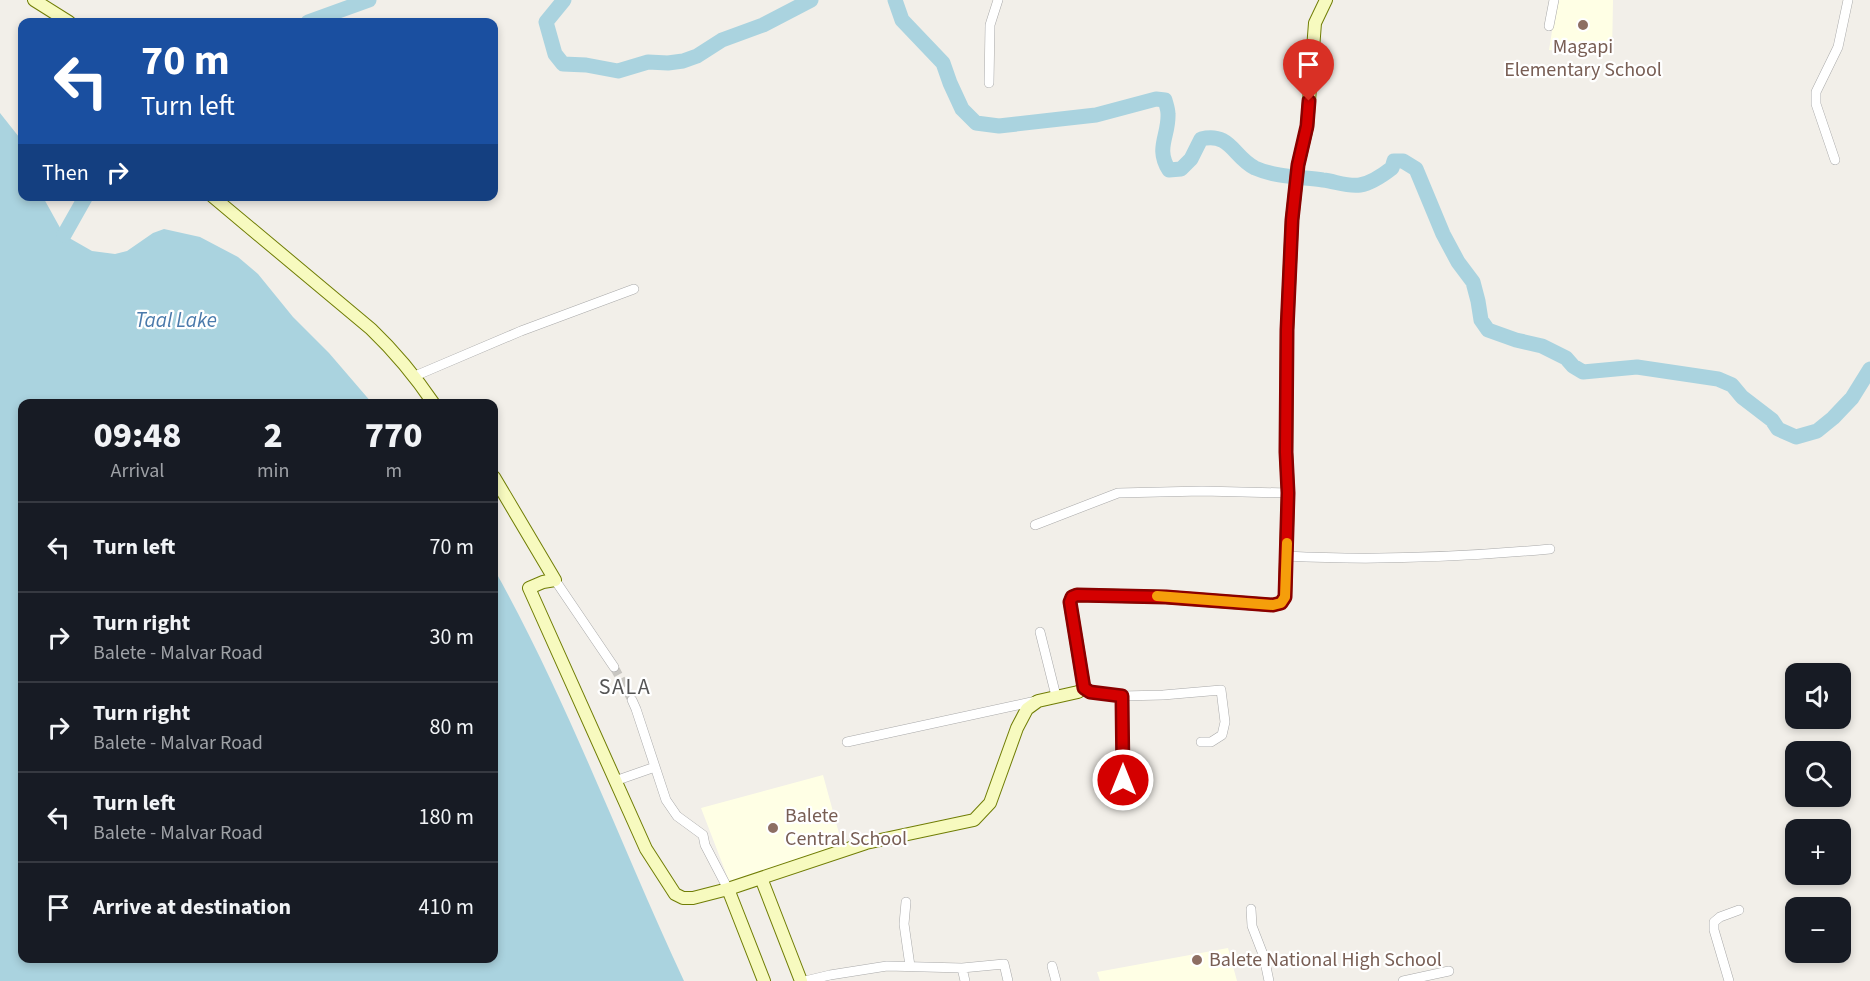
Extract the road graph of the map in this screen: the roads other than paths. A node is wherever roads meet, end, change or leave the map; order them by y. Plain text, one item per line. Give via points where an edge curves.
1 (34, 0) edge
2 (998, 0) edge
3 (1326, 0) edge
4 (1554, 0) edge
5 (1848, 0) edge
6 (63, 18) edge
7 (1549, 26) dead end
8 (989, 83) dead end
9 (1835, 160) dead end
10 (218, 201) edge
11 (634, 289) dead end
12 (415, 376) junction
13 (431, 399) edge
14 (498, 484) edge
15 (1288, 493) junction
16 (1035, 525) dead end
17 (1550, 549) dead end
18 (1287, 556) junction
19 (555, 580) junction
20 (1040, 632) dead end
21 (614, 667) tunnel mouth
22 (1084, 688) junction
23 (1056, 696) junction
24 (1122, 696) junction
25 (632, 700) tunnel mouth
26 (1038, 701) junction
27 (848, 742) dead end
28 (1201, 742) dead end
29 (655, 767) junction
30 (1123, 780) dead end
31 (615, 781) junction
32 (761, 878) junction
33 (728, 889) junction
34 (906, 902) dead end
35 (1251, 909) dead end
36 (1739, 910) dead end
37 (910, 966) junction
38 (1052, 966) dead end
39 (963, 968) junction
40 (1449, 971) dead end
41 (764, 981) edge
42 (803, 981) edge
43 (965, 981) edge
44 (1008, 981) edge
45 (1056, 981) edge
46 (1269, 981) edge
47 (1403, 981) edge
48 (1729, 981) edge

1 - 6 main road
2 - 8 street via 990,26
3 - 15 main road via 1315,22 1307,126 1292,220 1287,330
4 - 7 street
5 - 9 street via 1838,47 1816,92 1816,104
10 - 12 main road via 371,329
11 - 12 street
12 - 13 main road
14 - 19 main road
15 - 16 street via 1118,493
15 - 18 main road
17 - 18 street via 1346,559
18 - 22 main road via 1285,597 1273,605 1166,597 1072,597
19 - 21 street
19 - 31 main road via 529,588
20 - 23 street
22 - 23 main road
22 - 24 street
23 - 26 main road
24 - 28 street via 1221,690 1225,722 1222,735 1211,742
24 - 30 street
25 - 29 street
26 - 27 street
26 - 32 main road via 1027,709 1017,728 990,803 974,820 866,843
29 - 31 street
29 - 33 street via 666,800 678,816 703,835
31 - 33 main road via 646,849 675,894 693,898
32 - 33 main road
32 - 42 main road
33 - 41 main road
34 - 37 street
35 - 46 street via 1252,926
36 - 48 street via 1714,922
37 - 39 street
37 - 42 street via 887,966
38 - 45 street
39 - 43 street
39 - 44 street via 1004,964
40 - 47 street

